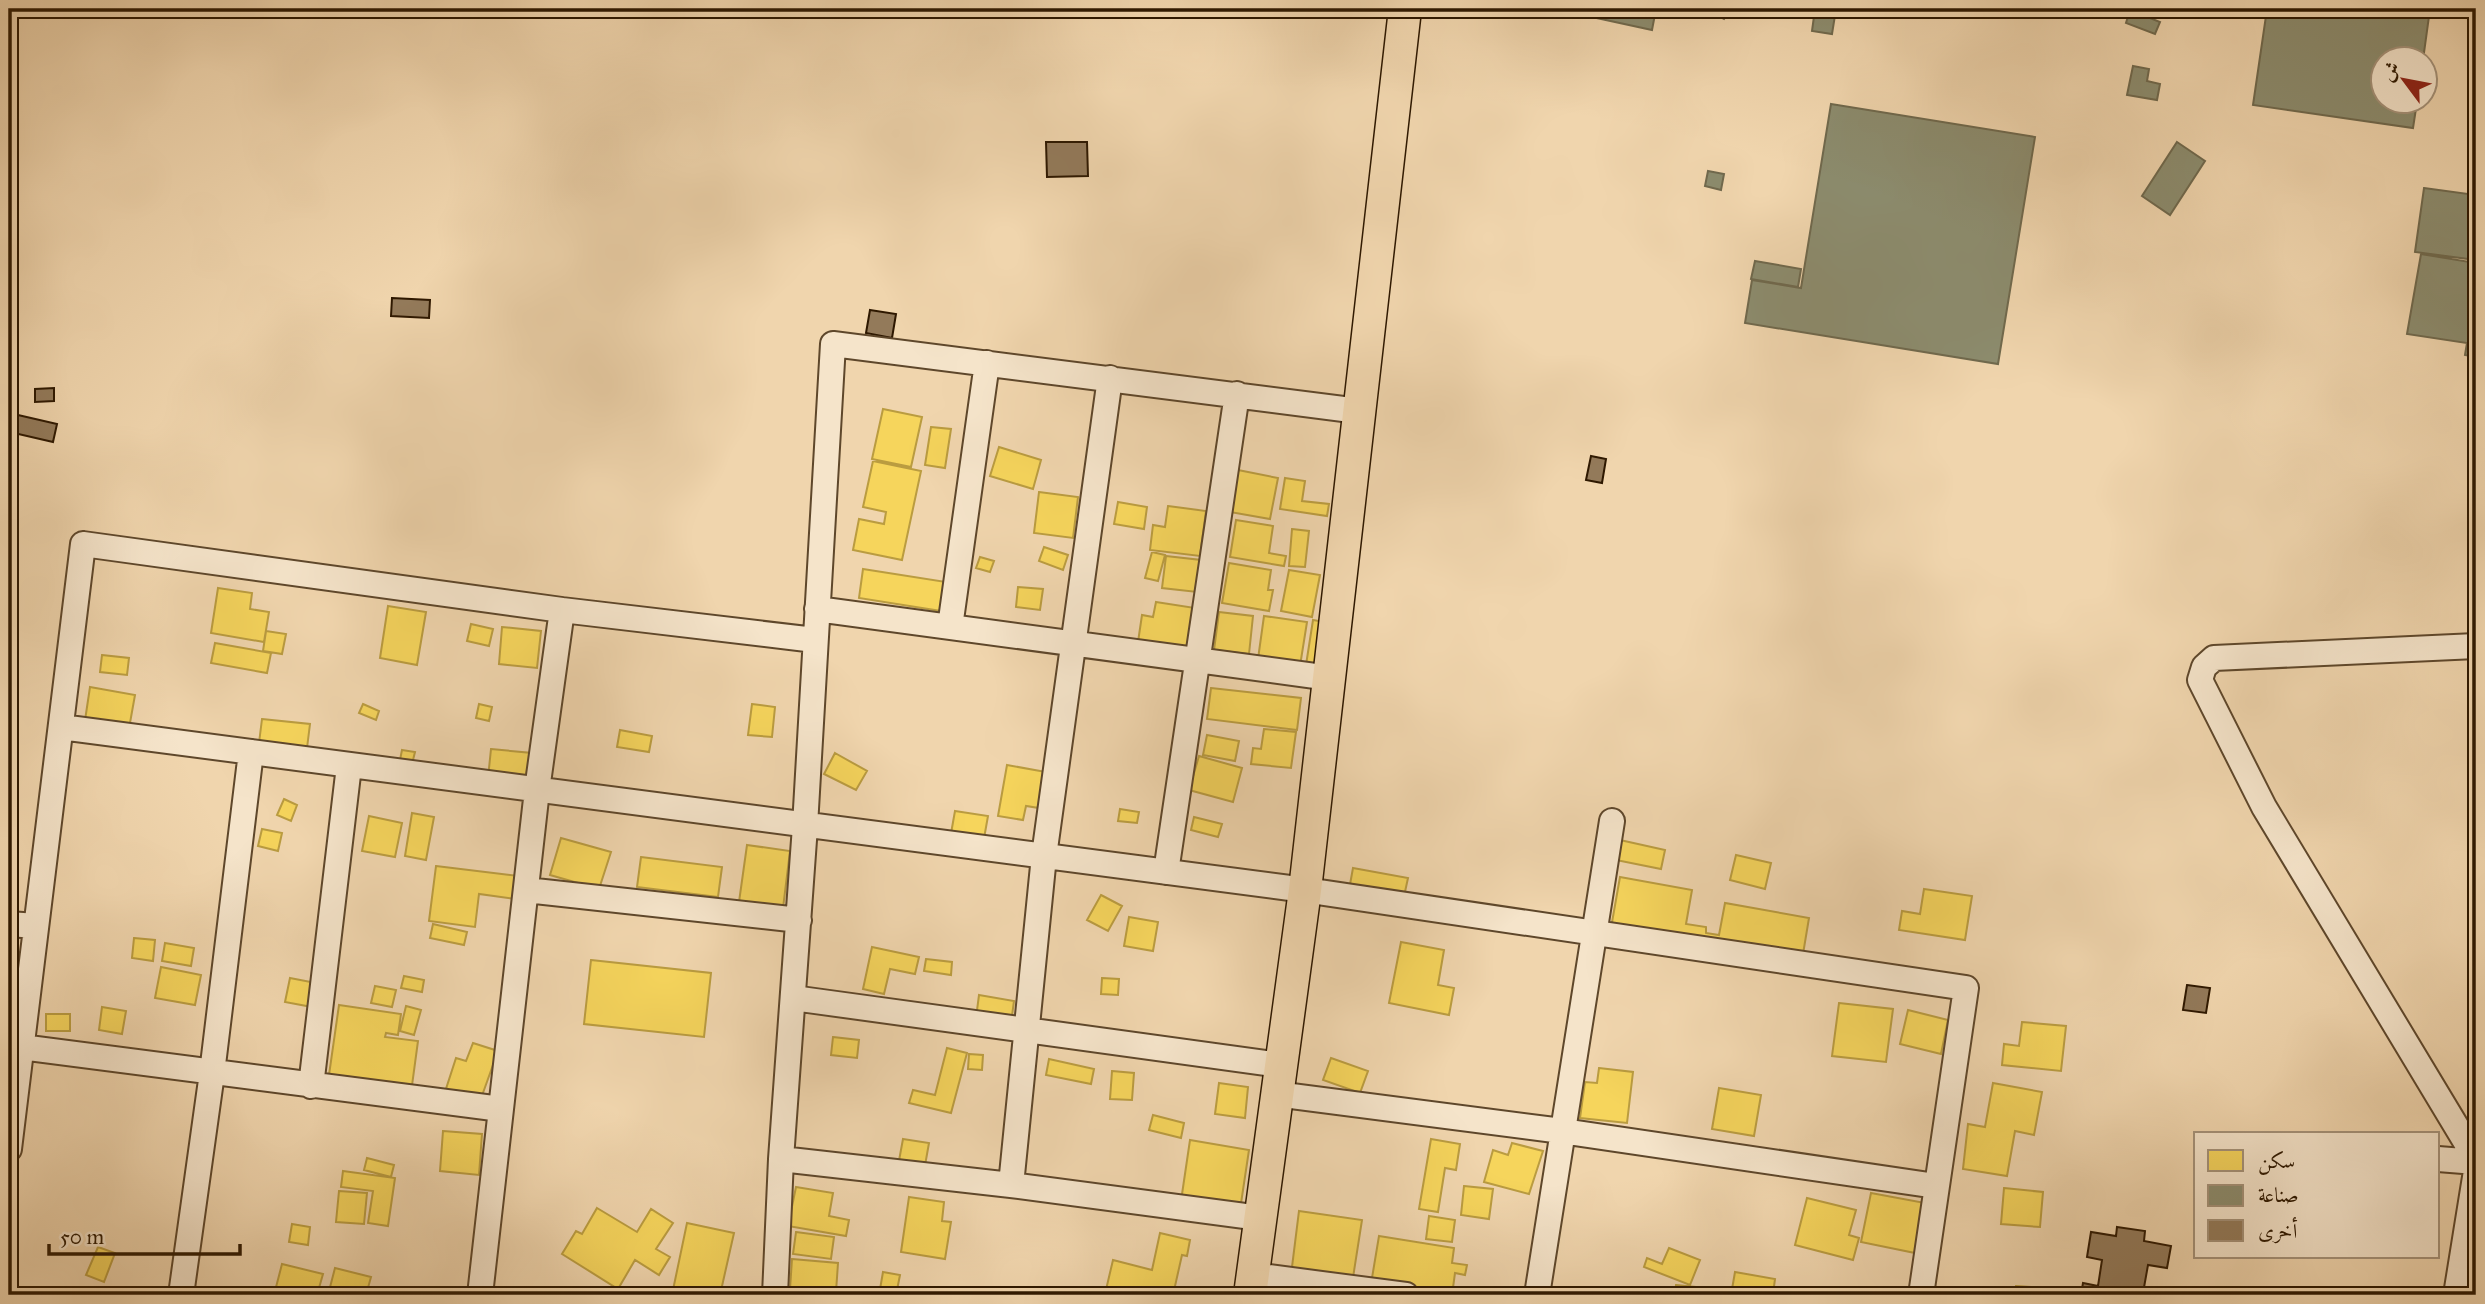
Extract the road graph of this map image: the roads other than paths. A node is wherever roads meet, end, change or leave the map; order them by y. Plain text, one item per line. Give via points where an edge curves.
1 (1405, 9) edge
2 (987, 363) junction
3 (1110, 378) junction
4 (1237, 394) junction
5 (1359, 411) junction
6 (817, 609) junction
7 (562, 610) junction
8 (950, 628) junction
9 (815, 640) junction
10 (1074, 644) junction
11 (2476, 646) edge
12 (1198, 660) junction
13 (1330, 678) junction
14 (61, 727) junction
15 (251, 752) junction
16 (349, 765) junction
17 (537, 790) junction
18 (1612, 821) dead end
19 (805, 826) junction
20 (1044, 856) junction
21 (1166, 872) junction
22 (526, 890) junction
23 (1305, 890) junction
24 (799, 920) junction
25 (9, 924) edge
26 (36, 926) junction
27 (1594, 932) junction
28 (793, 998) junction
29 (1026, 1030) junction
30 (21, 1047) junction
31 (212, 1073) junction
32 (1278, 1079) junction
33 (311, 1086) junction
34 (501, 1110) junction
35 (2450, 1116) junction
36 (2476, 1118) edge
37 (1562, 1130) junction
38 (9, 1149) edge
39 (781, 1159) junction
40 (2440, 1159) edge
41 (2476, 1161) edge
42 (2476, 1171) edge
43 (1011, 1185) junction
44 (1936, 1186) junction
45 (1261, 1218) junction
46 (1251, 1285) edge
47 (181, 1295) edge
48 (480, 1295) edge
49 (775, 1295) edge
50 (1406, 1295) edge
51 (1538, 1295) edge
52 (1921, 1295) edge
53 (2456, 1295) edge

1 - 5 main road
2 - 3 street
2 - 6 street via 834,344
2 - 8 street
3 - 4 street
3 - 10 street
4 - 5 street
4 - 12 street
5 - 13 main road
6 - 8 street
6 - 9 street
7 - 9 street
7 - 14 street via 83,544
7 - 17 street
8 - 10 street
9 - 19 street
10 - 12 street
10 - 20 street
11 - 35 street via 2214,658 2204,667 2200,680 2264,807
12 - 13 street
12 - 21 street
13 - 23 main road
14 - 15 street
14 - 26 street
15 - 16 street
15 - 31 street
16 - 17 street
16 - 33 street
17 - 19 street
17 - 22 street
18 - 27 street
19 - 20 street
19 - 24 street
20 - 21 street
20 - 29 street
21 - 23 street
22 - 24 street
22 - 34 street
23 - 27 street
23 - 32 main road
24 - 28 street
25 - 26 street
26 - 30 street
27 - 37 street
27 - 44 street via 1966,988
28 - 29 street
28 - 39 street
29 - 32 street
29 - 43 street
30 - 31 street
30 - 38 street
31 - 33 street
31 - 47 street
32 - 37 street
32 - 45 main road
33 - 34 street
34 - 48 street
35 - 36 street
35 - 41 street
37 - 44 street
37 - 51 street
39 - 43 street
39 - 49 street
40 - 41 street
42 - 53 street
43 - 45 street
44 - 52 street
45 - 46 main road
46 - 50 street

